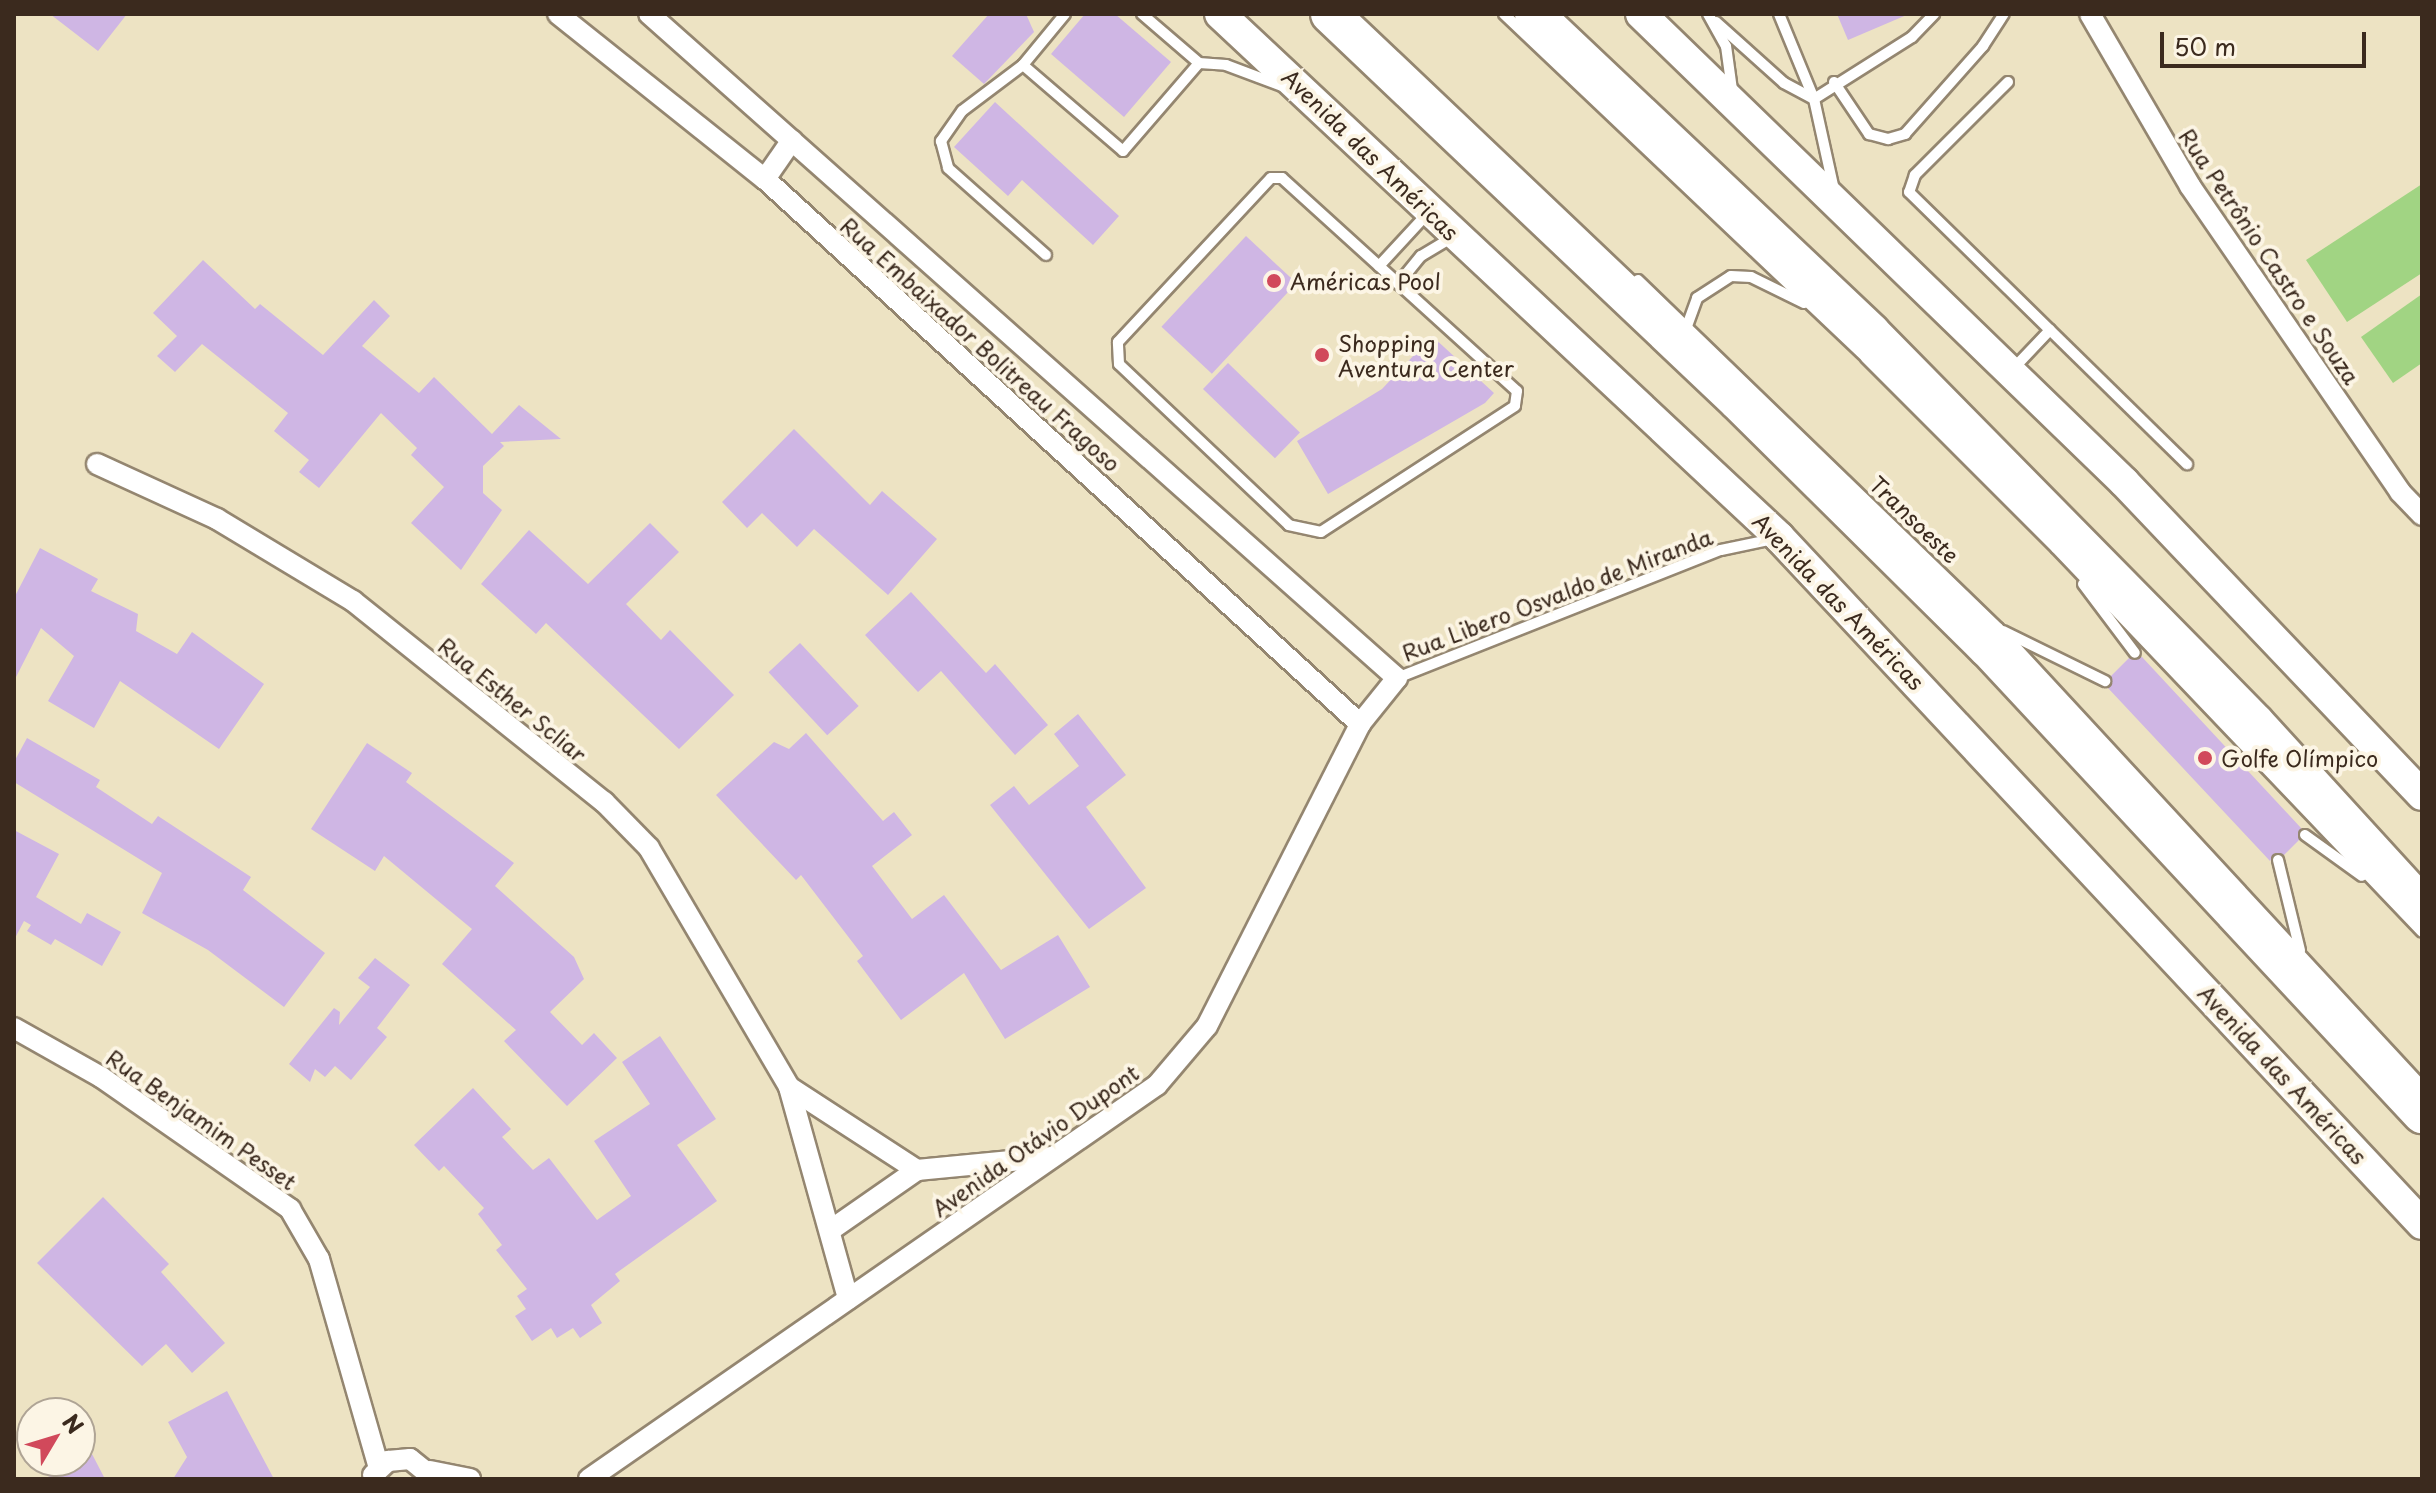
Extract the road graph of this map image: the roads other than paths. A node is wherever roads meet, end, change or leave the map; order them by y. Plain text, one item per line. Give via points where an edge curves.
1 (558, 14) edge
2 (649, 14) edge
3 (1065, 14) edge
4 (1142, 14) edge
5 (1220, 14) edge
6 (1330, 14) edge
7 (1347, 14) edge
8 (1504, 14) edge
9 (1534, 14) edge
10 (1641, 14) edge
11 (1779, 14) edge
12 (1934, 14) edge
13 (2004, 14) edge
14 (2090, 14) edge
15 (1712, 18) edge
16 (1199, 63) junction
17 (1023, 65) junction
18 (1834, 82) junction
19 (2008, 82) dead end
20 (1316, 99) junction
21 (1814, 99) junction
22 (1441, 100) dead end
23 (1734, 100) junction
24 (792, 140) junction
25 (765, 179) junction
26 (1836, 200) junction
27 (1431, 209) junction
28 (1455, 236) junction
29 (1046, 255) dead end
30 (1379, 266) junction
31 (1629, 272) dead end
32 (1398, 284) junction
33 (1819, 313) junction
34 (1687, 326) junction
35 (2050, 330) junction
36 (2011, 372) junction
37 (97, 464) dead end
38 (2187, 464) dead end
39 (2422, 515) edge
40 (1779, 537) junction
41 (2056, 548) junction
42 (1998, 628) junction
43 (2135, 653) dead end
44 (1397, 678) junction
45 (2105, 681) dead end
46 (1360, 724) junction
47 (2422, 795) edge
48 (2305, 835) dead end
49 (2278, 860) dead end
50 (2383, 892) junction
51 (2422, 906) edge
52 (2422, 932) edge
53 (2301, 951) junction
54 (14, 1028) edge
55 (2422, 1086) edge
56 (789, 1087) junction
57 (2422, 1114) edge
58 (1056, 1156) junction
59 (917, 1170) junction
60 (2422, 1224) edge
61 (832, 1229) junction
62 (848, 1299) junction
63 (375, 1473) edge
64 (432, 1475) edge
65 (470, 1479) edge
66 (589, 1479) edge

1 - 25 street, Rua Embaixador Bolitreau Fragoso
2 - 24 street, Rua Embaixador Bolitreau Fragoso
3 - 17 lane
4 - 16 lane
5 - 20 main road, Avenida das Américas
6 - 57 highway via 1693,358 1988,648
7 - 22 lane
8 - 33 lane
9 - 51 highway via 1740,206 2026,489 2255,723
10 - 23 main road
11 - 21 lane
12 - 18 lane via 1912,37
13 - 18 lane via 1983,46 1905,134 1888,139 1869,134
14 - 39 street, Rua Petrônio Castro e Souza via 2190,186 2400,492
15 - 21 lane via 1784,83
15 - 23 lane via 1726,46
16 - 17 lane via 1123,151
16 - 20 lane via 1226,65
17 - 29 lane via 962,111 941,141 948,168
18 - 21 lane
19 - 35 lane via 1915,175 1909,192
20 - 27 main road, Avenida das Américas
21 - 26 lane
23 - 26 main road
24 - 25 street
24 - 44 street, Rua Embaixador Bolitreau Fragoso
25 - 46 street, Rua Embaixador Bolitreau Fragoso
26 - 36 main road
27 - 28 main road, Avenida das Américas
27 - 30 lane
28 - 32 lane via 1421,256
28 - 40 main road, Avenida das Américas
30 - 32 lane
30 - 32 lane via 1282,178 1271,178 1118,342 1119,364 1289,525 1321,532 1515,406 1517,391
31 - 34 lane, Transoeste
33 - 34 lane via 1771,284 1731,276 1697,298
33 - 41 lane
34 - 42 lane, Transoeste
35 - 36 lane
35 - 38 lane
36 - 47 main road via 2317,680
37 - 56 street, Rua Esther Scliar via 217,519 353,601 604,802 649,848
40 - 44 lane, Rua Libero Osvaldo de Miranda via 1721,550
40 - 60 main road, Avenida das Américas
41 - 43 lane
41 - 50 lane
42 - 45 lane
42 - 53 lane, Transoeste
44 - 46 street, Avenida Otávio Dupont
46 - 58 street, Avenida Otávio Dupont via 1207,1026 1157,1085
48 - 50 lane
49 - 53 lane
50 - 52 lane
53 - 55 lane, Transoeste
54 - 63 street, Rua Benjamim Pesset via 101,1077 290,1209 319,1259
56 - 59 street, Rua Esther Scliar
56 - 61 street, Rua Esther Scliar
58 - 59 street
58 - 62 street, Avenida Otávio Dupont
59 - 61 street
61 - 62 street, Rua Esther Scliar
62 - 66 street, Avenida Otávio Dupont
63 - 64 street via 410,1459
64 - 65 street

